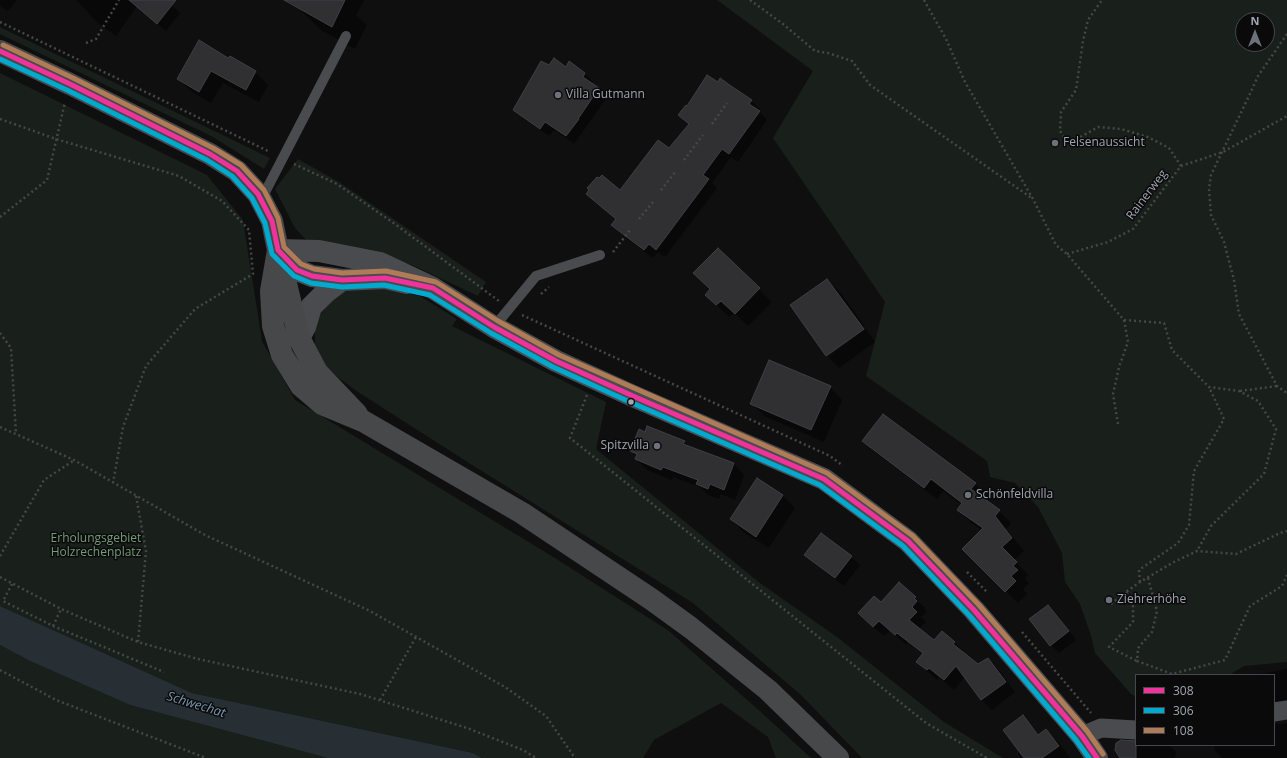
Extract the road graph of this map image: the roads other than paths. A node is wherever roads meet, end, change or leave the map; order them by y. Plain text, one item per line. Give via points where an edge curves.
1 (346, 36) dead end
2 (0, 51) edge
3 (261, 200) junction
4 (278, 250) junction
5 (600, 255) dead end
6 (342, 280) junction
7 (433, 288) junction
8 (494, 327) junction
9 (299, 338) junction
10 (363, 421) junction
11 (1287, 710) edge
12 (1275, 712) edge
13 (1135, 730) edge
14 (1082, 736) junction
15 (838, 758) edge
16 (1097, 758) edge

1 - 3 lane
2 - 3 main road via 210,154 237,171
3 - 4 main road via 272,221
4 - 6 street via 298,270 312,276
4 - 7 street via 319,251 380,263
4 - 9 main road
4 - 10 main road via 271,291 273,326 282,355 301,386 322,404
5 - 8 lane via 536,276
6 - 7 street via 385,278
6 - 9 street via 311,307
7 - 8 street
8 - 14 street via 594,378 824,479 908,541 974,610
9 - 10 main road via 317,372
10 - 15 main road via 522,513 651,599 768,690
11 - 12 street
13 - 14 street via 1100,728
14 - 16 street

